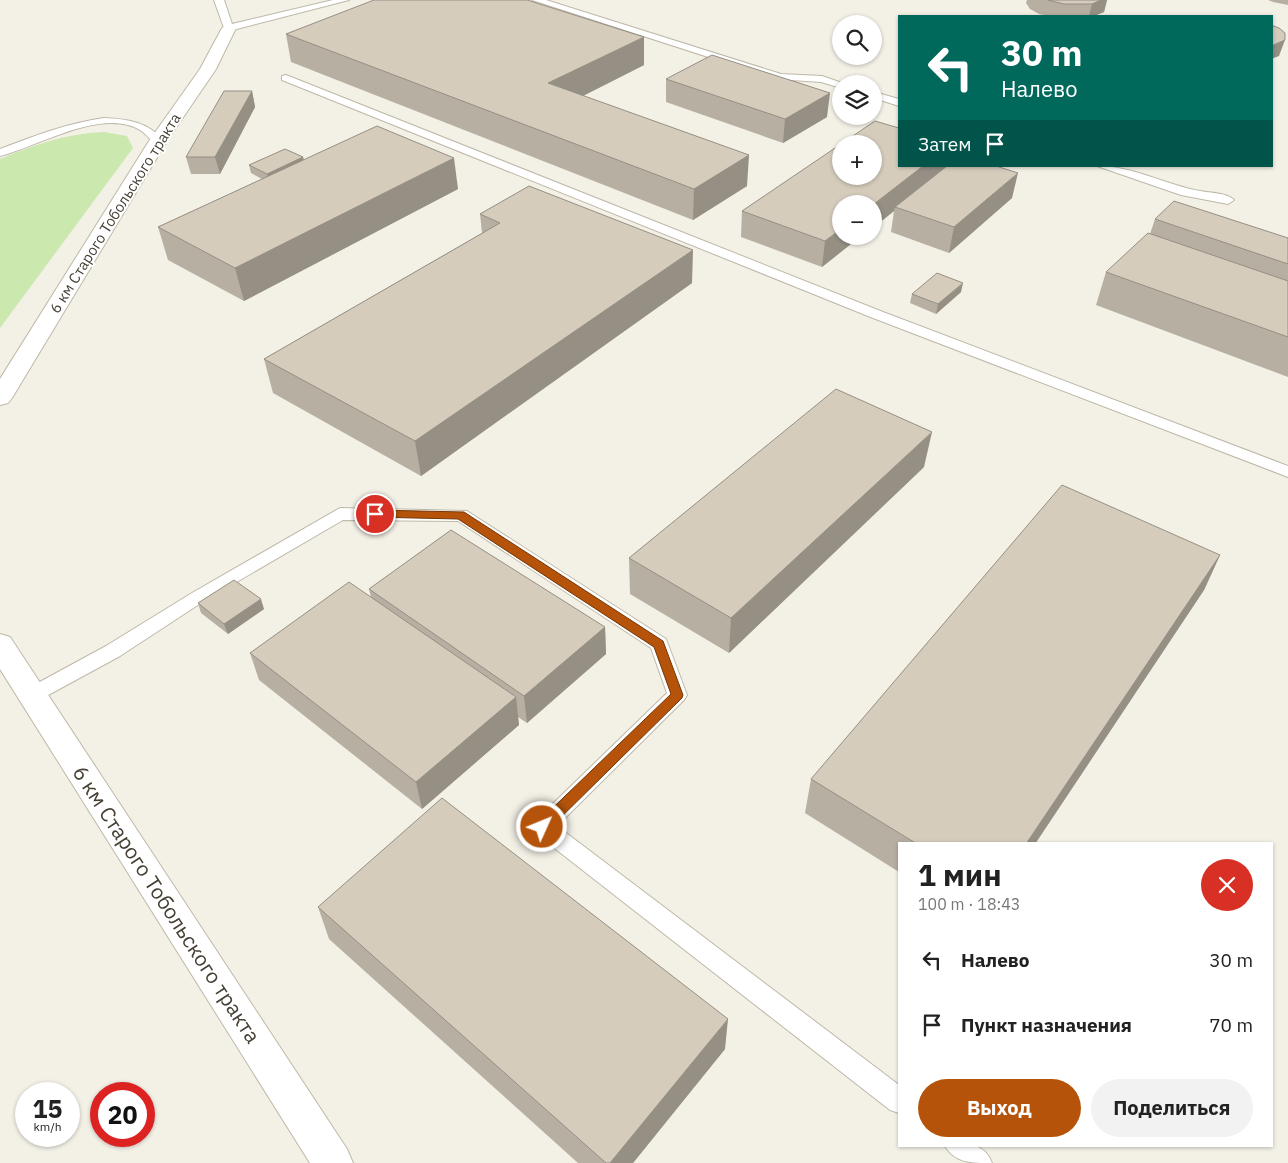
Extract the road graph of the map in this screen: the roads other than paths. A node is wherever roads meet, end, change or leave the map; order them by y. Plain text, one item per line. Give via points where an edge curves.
1 (220, 0) edge
2 (344, 0) edge
3 (538, 0) edge
4 (229, 28) junction
5 (286, 78) dead end
6 (832, 82) edge
7 (882, 98) edge
8 (898, 103) edge
9 (158, 141) junction
10 (0, 153) edge
11 (1106, 167) edge
12 (1228, 200) dead end
13 (0, 398) edge
14 (1288, 472) edge
15 (0, 645) edge
16 (32, 695) junction
17 (898, 1100) edge
18 (959, 1147) edge
19 (333, 1163) edge
20 (979, 1163) edge

1 - 4 lane
2 - 4 lane
3 - 6 lane via 780,77
4 - 9 street, 6 км Старого Тобольского тракта via 208,69
5 - 14 lane via 868,312
7 - 8 lane
9 - 10 lane via 151,131 129,122 94,122 60,130
9 - 13 street, 6 км Старого Тобольского тракта
11 - 12 lane via 1185,192
15 - 16 street, 6 км Старого Тобольского тракта
16 - 17 lane via 113,651 340,514 460,515 659,644 677,695 542,827
16 - 19 street, 6 км Старого Тобольского тракта
18 - 20 lane

